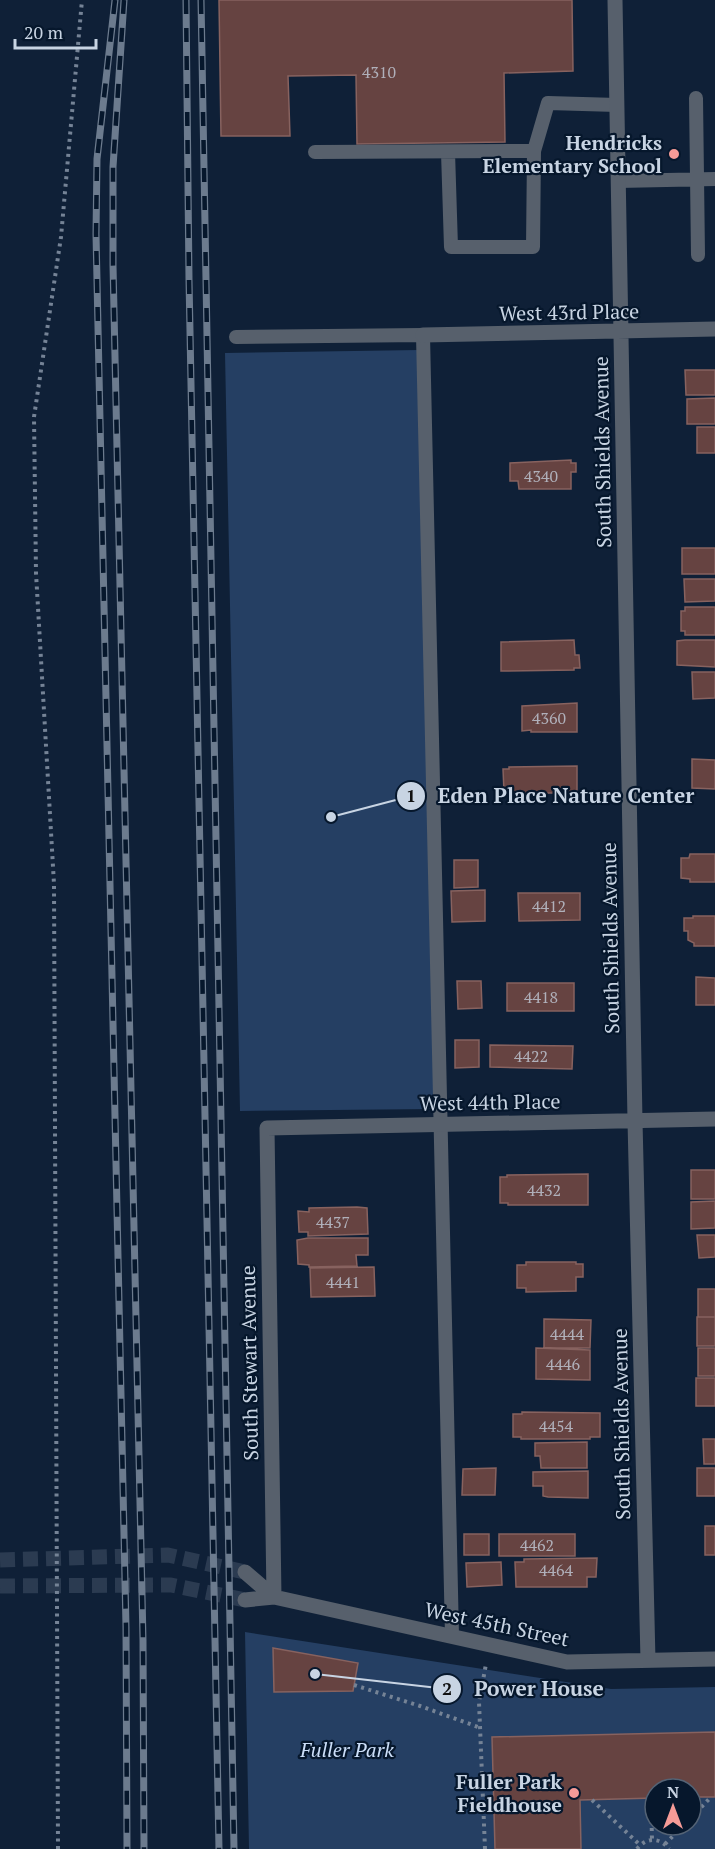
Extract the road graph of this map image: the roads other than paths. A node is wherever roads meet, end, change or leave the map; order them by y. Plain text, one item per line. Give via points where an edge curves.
1 (615, 0) edge
2 (696, 98) dead end
3 (617, 105) junction
4 (534, 151) junction
5 (315, 152) dead end
6 (448, 152) junction
7 (697, 179) junction
8 (715, 179) edge
9 (618, 182) junction
10 (698, 255) dead end
11 (715, 329) edge
12 (620, 332) junction
13 (423, 335) junction
14 (236, 337) dead end
15 (715, 1119) edge
16 (635, 1121) junction
17 (441, 1124) junction
18 (267, 1128) joint
19 (244, 1572) tunnel mouth
20 (274, 1597) junction
21 (245, 1600) tunnel mouth
22 (452, 1636) junction
23 (715, 1659) edge
24 (648, 1660) junction

1 - 3 street, South Shields Avenue
2 - 7 lane
3 - 4 lane via 548,103
3 - 9 street, South Shields Avenue
4 - 6 lane
4 - 6 lane via 533,247 451,248
5 - 6 lane
7 - 8 lane
7 - 9 lane
7 - 10 lane
9 - 12 street, South Shields Avenue
11 - 12 street, West 43rd Place
12 - 13 street, West 43rd Place
12 - 16 street, South Shields Avenue
13 - 14 lane
13 - 17 lane
15 - 16 street, West 44th Place
16 - 17 street, West 44th Place
16 - 24 street, South Shields Avenue
17 - 18 street, West 44th Place
17 - 22 lane
18 - 20 street, South Stewart Avenue
19 - 20 street, West 45th Street
20 - 21 street, West 45th Street
20 - 22 street, West 45th Street
22 - 24 street, West 45th Street via 567,1662
23 - 24 street, West 45th Street

